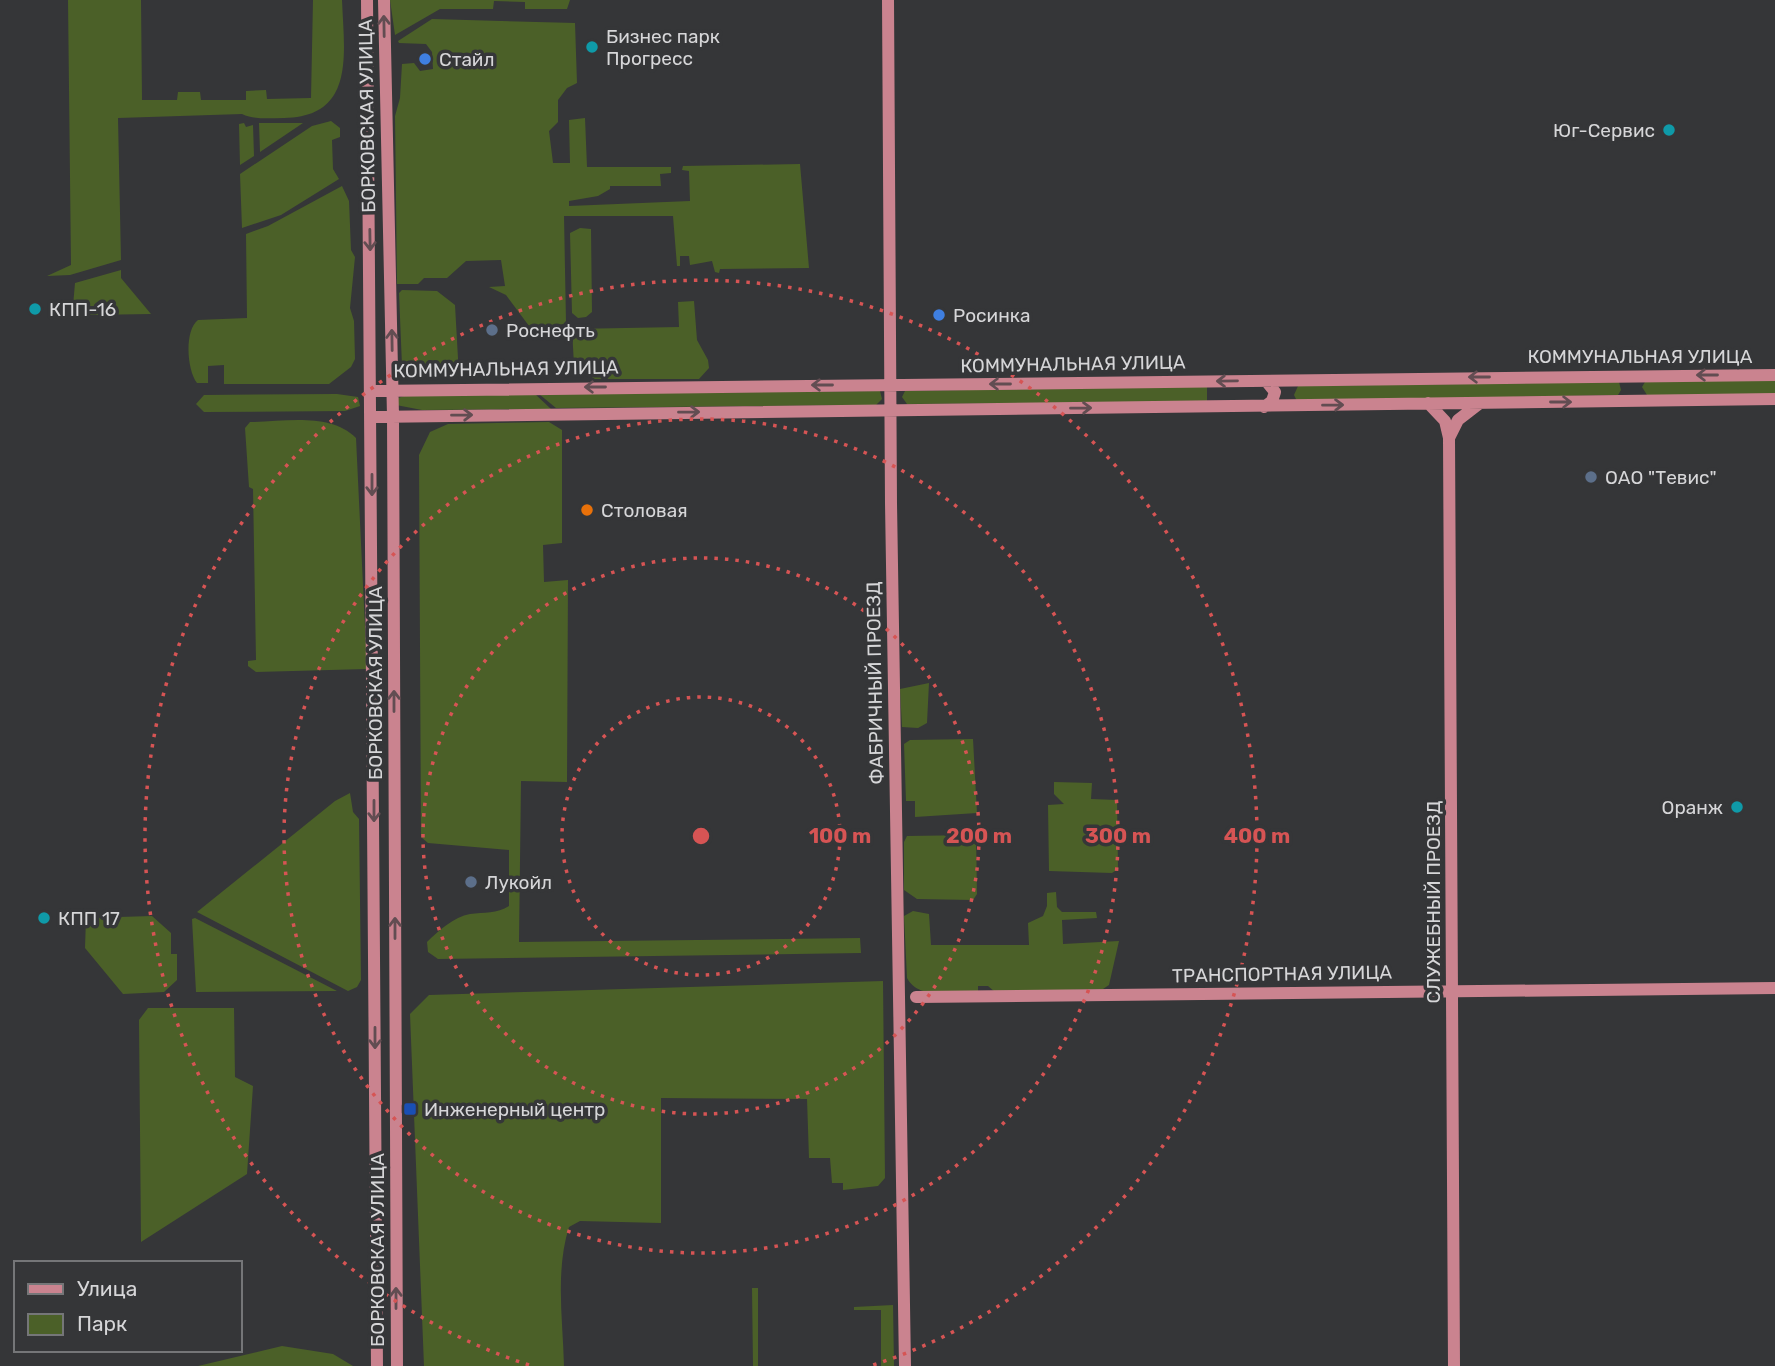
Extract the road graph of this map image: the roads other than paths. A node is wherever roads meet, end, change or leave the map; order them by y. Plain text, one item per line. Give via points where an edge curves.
1 (367, 0) edge
2 (384, 0) edge
3 (888, 0) edge
4 (1775, 374) edge
5 (1632, 376) junction
6 (1297, 380) junction
7 (1266, 381) junction
8 (891, 385) junction
9 (393, 390) junction
10 (371, 391) junction
11 (1632, 401) junction
12 (1772, 401) edge
13 (1481, 402) junction
14 (1428, 404) junction
15 (1297, 406) junction
16 (1264, 407) junction
17 (891, 410) junction
18 (393, 416) junction
19 (372, 417) junction
20 (1449, 438) junction
21 (1775, 988) edge
22 (1452, 992) junction
23 (375, 996) junction
24 (395, 996) junction
25 (916, 998) dead end
26 (377, 1366) edge
27 (397, 1366) edge
28 (905, 1366) edge
29 (1454, 1366) edge

1 -> 10 main road, БОРКОВСКАЯ УЛИЦА
9 -> 2 main road, БОРКОВСКАЯ УЛИЦА
3 - 8 main road, ФАБРИЧНЫЙ ПРОЕЗД
4 -> 5 main road, КОММУНАЛЬНАЯ УЛИЦА
5 -> 6 main road, КОММУНАЛЬНАЯ УЛИЦА
5 - 11 main road
6 - 7 main road, КОММУНАЛЬНАЯ УЛИЦА
6 - 15 main road via 1289,389
7 -> 8 main road, КОММУНАЛЬНАЯ УЛИЦА
7 - 16 main road via 1275,393
8 -> 9 main road, КОММУНАЛЬНАЯ УЛИЦА
8 - 17 main road, ФАБРИЧНЫЙ ПРОЕЗД
9 - 10 main road, КОММУНАЛЬНАЯ УЛИЦА
9 - 18 main road, БОРКОВСКАЯ УЛИЦА
10 - 19 main road, БОРКОВСКАЯ УЛИЦА
11 - 12 main road
13 -> 11 main road
13 - 14 main road
13 - 20 main road via 1458,420
15 -> 14 main road
14 - 20 main road, СЛУЖЕБНЫЙ ПРОЕЗД via 1445,421
15 - 16 main road
17 -> 16 main road
18 -> 17 main road
17 - 28 main road, ФАБРИЧНЫЙ ПРОЕЗД
18 - 19 main road
24 -> 18 main road, БОРКОВСКАЯ УЛИЦА
19 -> 23 main road, БОРКОВСКАЯ УЛИЦА
20 - 22 main road, СЛУЖЕБНЫЙ ПРОЕЗД
21 - 22 main road, ТРАНСПОРТНАЯ УЛИЦА
22 - 25 main road, ТРАНСПОРТНАЯ УЛИЦА
22 - 29 main road, СЛУЖЕБНЫЙ ПРОЕЗД
23 - 24 main road
23 -> 26 main road, БОРКОВСКАЯ УЛИЦА
27 -> 24 main road, БОРКОВСКАЯ УЛИЦА

